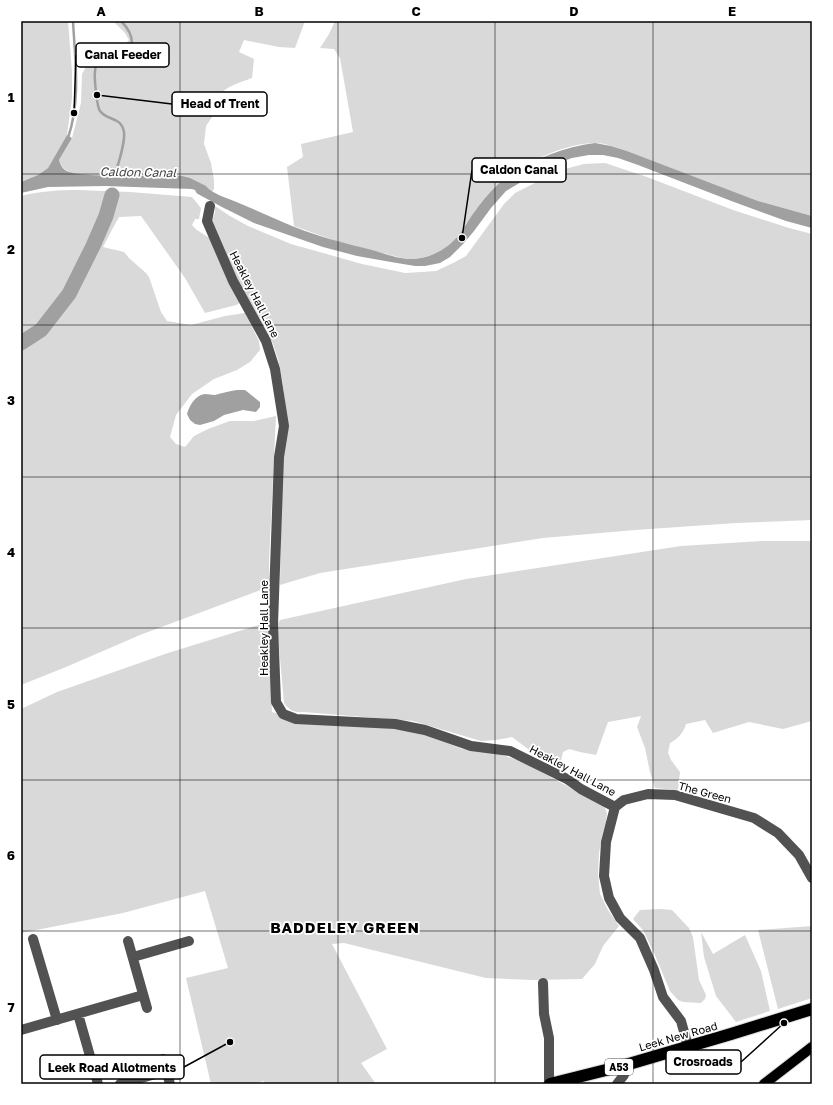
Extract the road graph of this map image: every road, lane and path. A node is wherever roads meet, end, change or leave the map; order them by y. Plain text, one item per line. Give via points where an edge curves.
1 (210, 206) dead end
2 (615, 807) junction
3 (812, 878) edge
4 (33, 939) dead end
5 (189, 941) dead end
6 (128, 942) dead end
7 (133, 957) junction
8 (546, 988) dead end
9 (143, 995) junction
10 (147, 1008) dead end
11 (812, 1009) edge
12 (78, 1014) junction
13 (57, 1020) junction
14 (21, 1030) edge
15 (688, 1046) junction
16 (812, 1047) edge
17 (163, 1059) dead end
18 (622, 1066) junction
19 (166, 1071) junction
20 (98, 1084) edge
21 (120, 1084) edge
22 (170, 1084) edge
23 (550, 1084) edge
24 (617, 1084) edge
25 (764, 1084) edge

1 - 2 street, Heakley Hall Lane via 207,221 232,281 266,341 276,368 284,426 279,457 273,624 276,702 283,714 296,719 395,724 425,730 471,746 510,751 567,779
2 - 3 street, The Green via 624,800 648,794 675,795 754,818 778,833 798,855
2 - 15 street via 606,842 604,876 609,898 620,918 640,938 663,997 681,1021
4 - 13 street
5 - 7 street
6 - 7 street
7 - 9 street
8 - 23 street via 544,1014 549,1038
9 - 10 street
9 - 12 street
11 - 15 highway, Leek New Road / A53
12 - 13 street
12 - 20 street
13 - 14 street
15 - 18 highway, Leek New Road / A53
16 - 25 main road
17 - 19 street
18 - 23 highway, Leek New Road / A53
18 - 24 street via 624,1076
19 - 21 street
19 - 22 street

